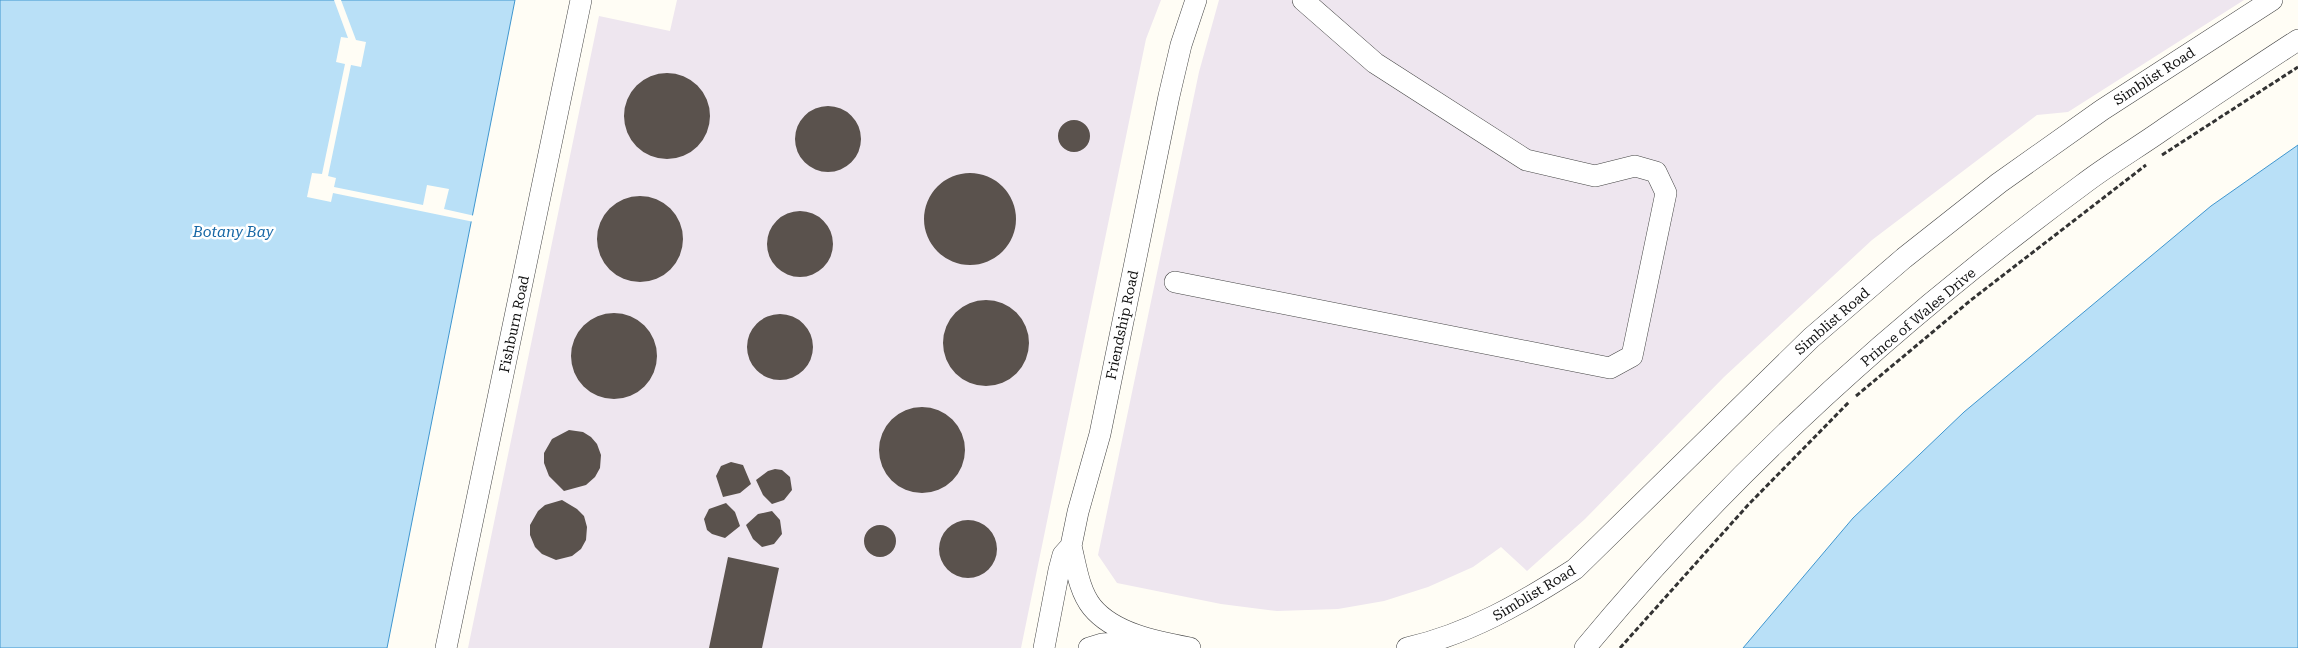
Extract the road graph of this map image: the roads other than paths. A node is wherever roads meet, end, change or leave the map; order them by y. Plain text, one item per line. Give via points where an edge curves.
1 (582, 0) edge
2 (1196, 0) edge
3 (1303, 0) edge
4 (2272, 0) edge
5 (2298, 40) edge
6 (1175, 282) dead end
7 (1071, 546) junction
8 (1150, 640) junction
9 (446, 648) edge
10 (1044, 648) edge
11 (1089, 648) edge
12 (1190, 648) edge
13 (1407, 648) edge
14 (1584, 648) edge

1 - 9 street, Fishburn Road
2 - 7 street, Friendship Road via 1169,96 1100,434
3 - 6 street via 1375,63 1526,160 1596,176 1635,166 1656,172 1666,193 1632,356 1610,368
4 - 13 street, Simblist Road via 2102,110 1999,183 1904,258 1811,338 1575,569 1480,625
5 - 14 street, Prince of Wales Drive via 2083,184 1960,280 1838,385 1769,450 1623,602
7 - 8 street via 1080,582 1091,606 1105,621
7 - 10 street, Friendship Road via 1063,555 1059,570
8 - 11 street
8 - 12 street

